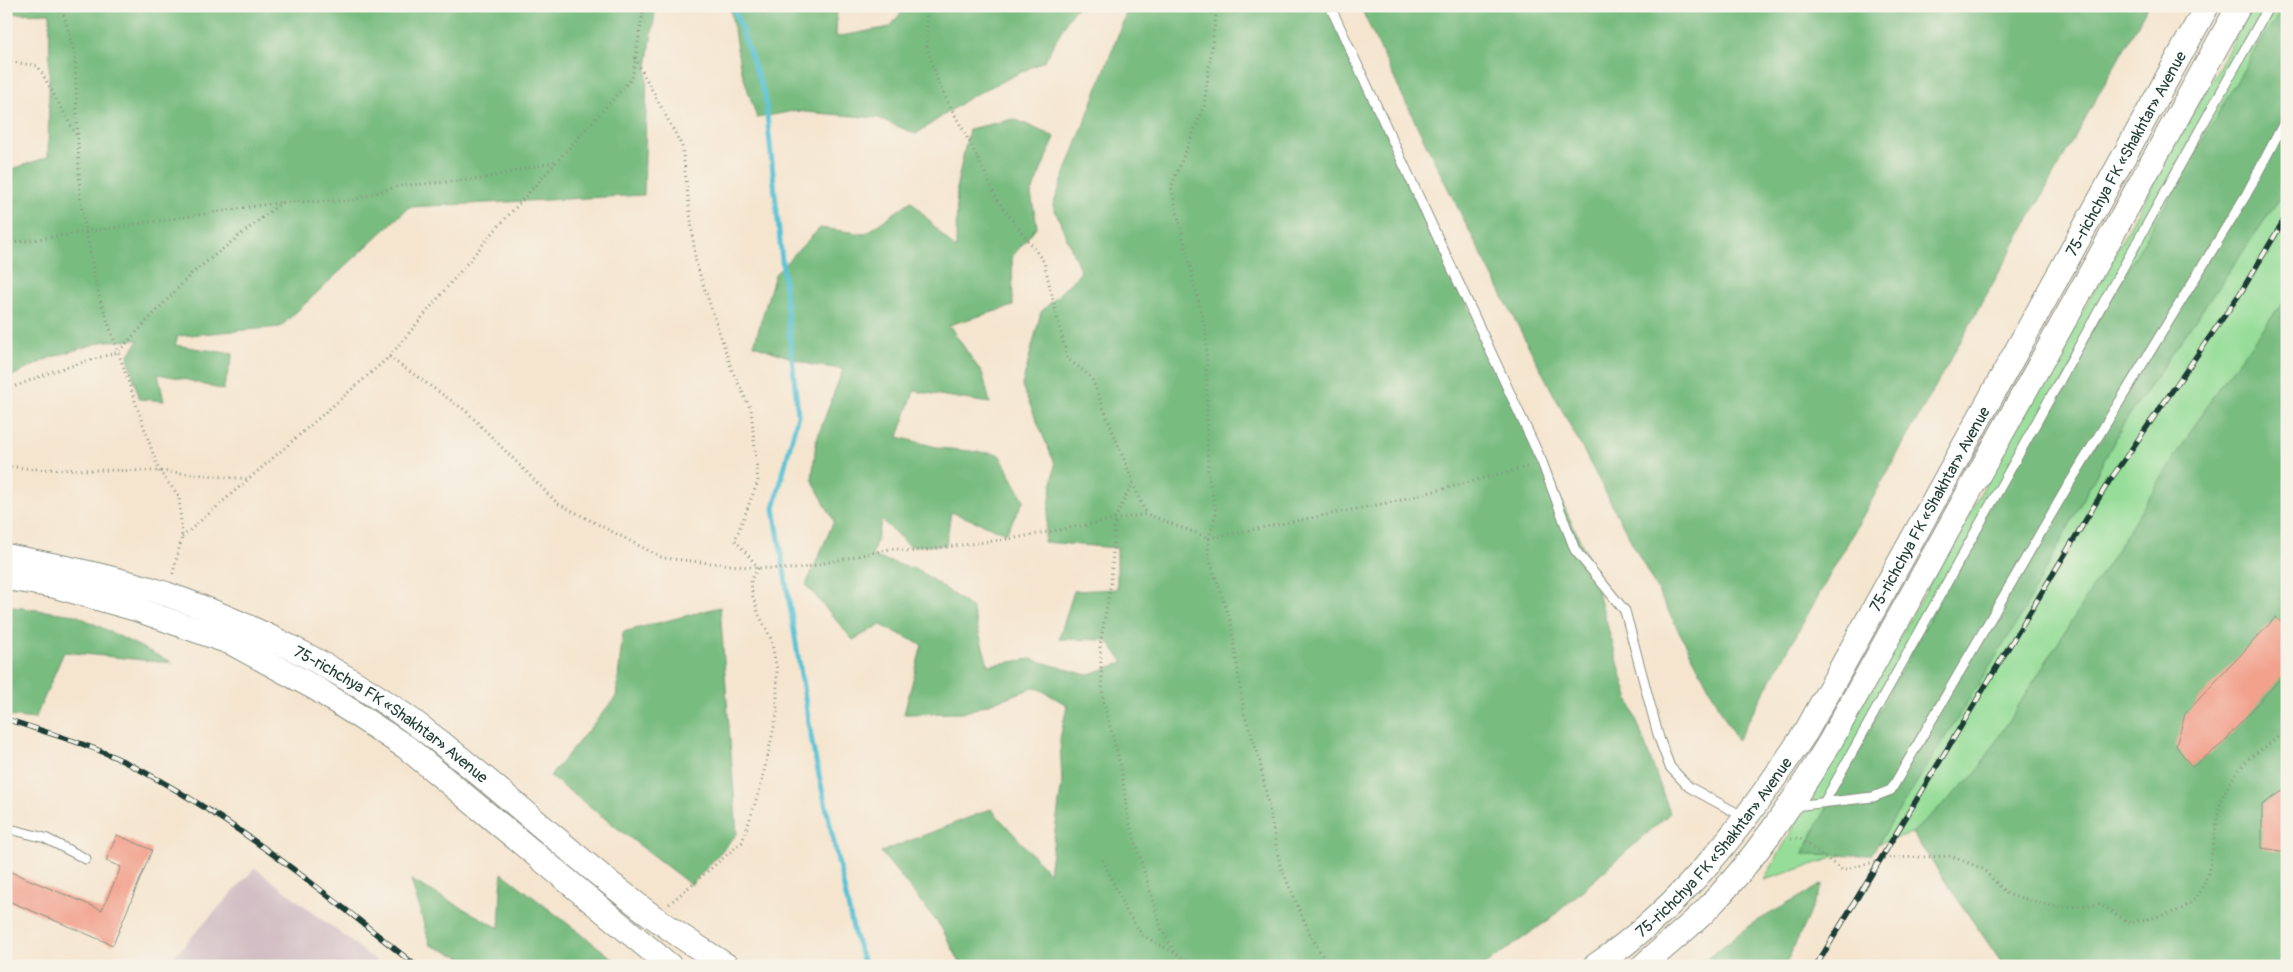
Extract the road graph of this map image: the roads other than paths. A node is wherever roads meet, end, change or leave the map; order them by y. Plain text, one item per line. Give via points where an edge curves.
1 (1330, 6) edge
2 (2207, 6) edge
3 (2239, 6) edge
4 (2269, 6) edge
5 (2287, 117) edge
6 (6, 556) edge
7 (6, 578) edge
8 (1825, 801) junction
9 (1790, 807) junction
10 (1746, 818) junction
11 (6, 828) edge
12 (86, 860) dead end
13 (670, 966) edge
14 (728, 966) edge
15 (1595, 966) edge
16 (1643, 966) edge

1 - 10 lane via 1542,462 1575,550 1624,612 1670,767 1688,787
2 - 10 main road, 75-richchya FK «Shakhtar» Avenue via 1807,730
3 - 9 main road, 75-richchya FK «Shakhtar» Avenue via 1830,742
4 - 8 lane
5 - 8 lane via 2246,195 2066,489 1891,790 1873,797
6 - 14 main road, 75-richchya FK «Shakhtar» Avenue via 78,569 167,595 246,627 334,670 426,732 629,899
7 - 13 main road, 75-richchya FK «Shakhtar» Avenue via 55,586 136,609 232,643 316,688 406,747
8 - 9 lane
9 - 16 main road, 75-richchya FK «Shakhtar» Avenue via 1746,864 1702,913
10 - 15 main road, 75-richchya FK «Shakhtar» Avenue via 1683,893
11 - 12 lane via 45,838

